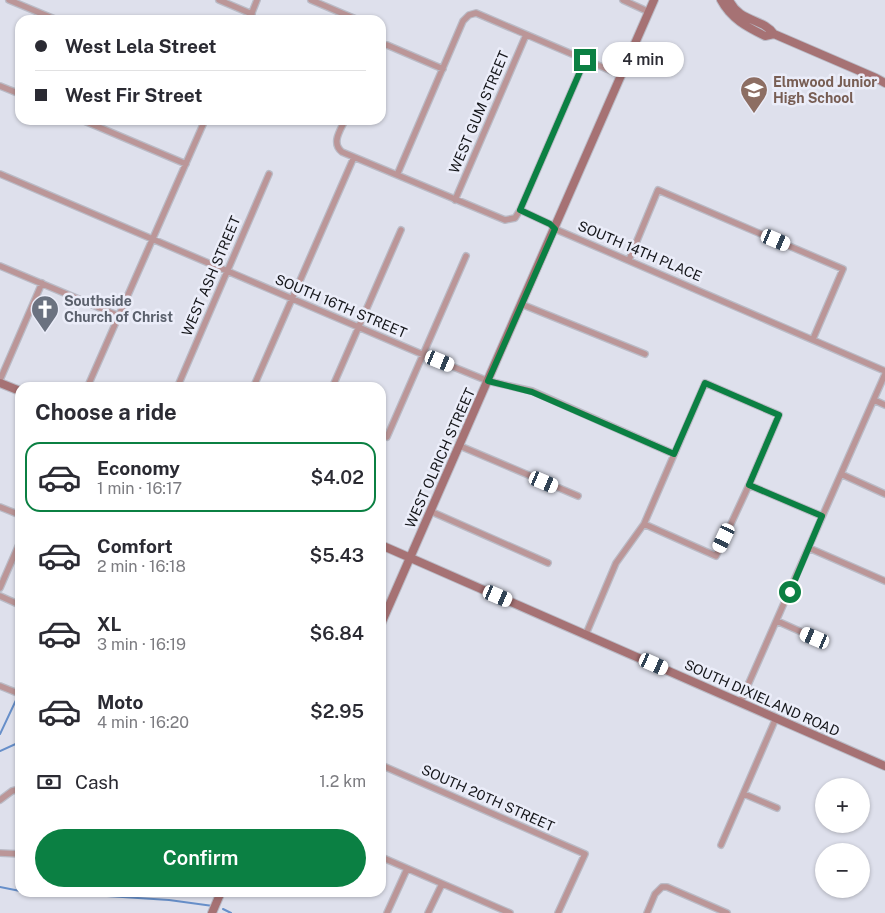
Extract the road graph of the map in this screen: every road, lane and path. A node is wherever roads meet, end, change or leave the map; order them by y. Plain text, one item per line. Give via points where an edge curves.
1 (9, 0) edge
2 (219, 0) edge
3 (258, 0) edge
4 (311, 0) edge
5 (624, 0) edge
6 (654, 0) edge
7 (721, 0) edge
8 (729, 0) edge
9 (649, 12) junction
10 (45, 15) edge
11 (246, 15) edge
12 (251, 15) edge
13 (346, 15) edge
14 (774, 34) junction
15 (526, 35) junction
16 (386, 47) edge
17 (585, 60) junction
18 (443, 69) junction
19 (621, 75) junction
20 (885, 83) edge
21 (0, 86) edge
22 (15, 92) edge
23 (94, 125) edge
24 (203, 125) edge
25 (342, 125) edge
26 (354, 157) junction
27 (186, 164) junction
28 (0, 174) edge
29 (269, 174) dead end
30 (398, 175) junction
31 (455, 200) junction
32 (520, 210) junction
33 (555, 229) junction
34 (401, 230) dead end
35 (153, 239) junction
36 (466, 256) dead end
37 (629, 260) junction
38 (0, 266) edge
39 (228, 271) junction
40 (42, 283) junction
41 (292, 299) junction
42 (521, 304) junction
43 (119, 316) junction
44 (358, 326) junction
45 (813, 339) junction
46 (645, 354) dead end
47 (424, 355) junction
48 (885, 372) edge
49 (0, 381) edge
50 (488, 381) junction
51 (90, 382) edge
52 (180, 382) edge
53 (256, 382) edge
54 (335, 382) edge
55 (15, 388) edge
56 (874, 400) junction
57 (885, 405) edge
58 (387, 437) dead end
59 (460, 446) junction
60 (674, 454) junction
61 (841, 474) junction
62 (749, 485) junction
63 (885, 494) edge
64 (578, 496) dead end
65 (0, 507) edge
66 (430, 511) junction
67 (15, 513) edge
68 (822, 516) junction
69 (644, 524) junction
70 (386, 547) edge
71 (809, 548) junction
72 (15, 554) edge
73 (409, 558) junction
74 (548, 563) dead end
75 (885, 581) edge
76 (0, 588) edge
77 (0, 596) edge
78 (15, 603) edge
79 (386, 611) edge
80 (776, 621) junction
81 (586, 634) junction
82 (815, 638) dead end
83 (0, 686) edge
84 (15, 692) edge
85 (740, 703) junction
86 (776, 718) junction
87 (885, 766) edge
88 (386, 767) edge
89 (15, 790) edge
90 (744, 794) junction
91 (0, 800) edge
92 (777, 808) dead end
93 (721, 845) dead end
94 (0, 853) edge
95 (15, 854) edge
96 (386, 859) edge
97 (407, 869) junction
98 (442, 884) junction
99 (219, 897) edge
100 (212, 913) edge
101 (387, 913) edge
102 (428, 913) edge
103 (510, 913) edge
104 (558, 913) edge
105 (647, 913) edge
106 (727, 913) edge

1 - 10 street
2 - 11 street
3 - 12 street
4 - 13 street
5 - 9 street
6 - 9 street, WEST OLRICH STREET
7 - 14 street via 743,25 765,36
8 - 14 street via 745,17 771,29
9 - 19 street, WEST OLRICH STREET
14 - 20 street
15 - 17 street
15 - 18 street via 476,13 469,15 463,21
15 - 31 street, WEST GUM STREET
16 - 18 street
17 - 19 street
17 - 32 street
18 - 30 street
19 - 33 street, WEST OLRICH STREET
21 - 22 street
23 - 27 street
24 - 27 street
25 - 26 street via 336,144 340,150
26 - 30 street
26 - 41 street
27 - 35 street
28 - 35 street, SOUTH 16TH STREET
29 - 39 street, WEST ASH STREET
30 - 31 street
31 - 32 street via 505,220 515,218
32 - 33 street, SOUTH 14TH PLACE
33 - 37 street, SOUTH 14TH PLACE
33 - 42 street, WEST OLRICH STREET
34 - 44 street
35 - 39 street, SOUTH 16TH STREET
35 - 43 street
36 - 47 street
37 - 45 street, SOUTH 14TH PLACE
37 - 45 street via 658,190 843,269
38 - 40 street
39 - 41 street, SOUTH 16TH STREET
39 - 52 street, WEST ASH STREET
40 - 43 street
40 - 49 street
41 - 44 street, SOUTH 16TH STREET
41 - 53 street
42 - 46 street
42 - 50 street, WEST OLRICH STREET
43 - 51 street
44 - 47 street, SOUTH 16TH STREET
44 - 54 street
45 - 48 street, SOUTH 14TH PLACE
47 - 50 street, SOUTH 16TH STREET
47 - 58 street
48 - 56 street
49 - 55 street
50 - 59 street, WEST OLRICH STREET
50 - 60 street, SOUTH 16TH STREET via 532,392
56 - 57 street
56 - 61 street
59 - 64 street
59 - 66 street, WEST OLRICH STREET
60 - 62 street via 705,383 779,415
60 - 69 street
61 - 63 street
61 - 68 street
62 - 68 street
62 - 69 street via 716,556
65 - 67 street
66 - 73 street, WEST OLRICH STREET
66 - 74 street
68 - 71 street
69 - 81 street via 616,564
70 - 73 street, SOUTH DIXIELAND ROAD
71 - 75 street
71 - 80 street
72 - 76 street
73 - 79 street, WEST OLRICH STREET
73 - 81 street, SOUTH DIXIELAND ROAD
77 - 78 street
80 - 82 street
80 - 85 street
81 - 85 street, SOUTH DIXIELAND ROAD
83 - 84 street
85 - 86 street, SOUTH DIXIELAND ROAD
86 - 87 street, SOUTH DIXIELAND ROAD
86 - 90 street
88 - 104 street, SOUTH 20TH STREET via 585,854
89 - 91 street
90 - 92 street
90 - 93 street
94 - 95 street
96 - 97 street
97 - 98 street
97 - 101 street
98 - 102 street
98 - 103 street
99 - 100 street
105 - 106 street via 658,890 667,887

